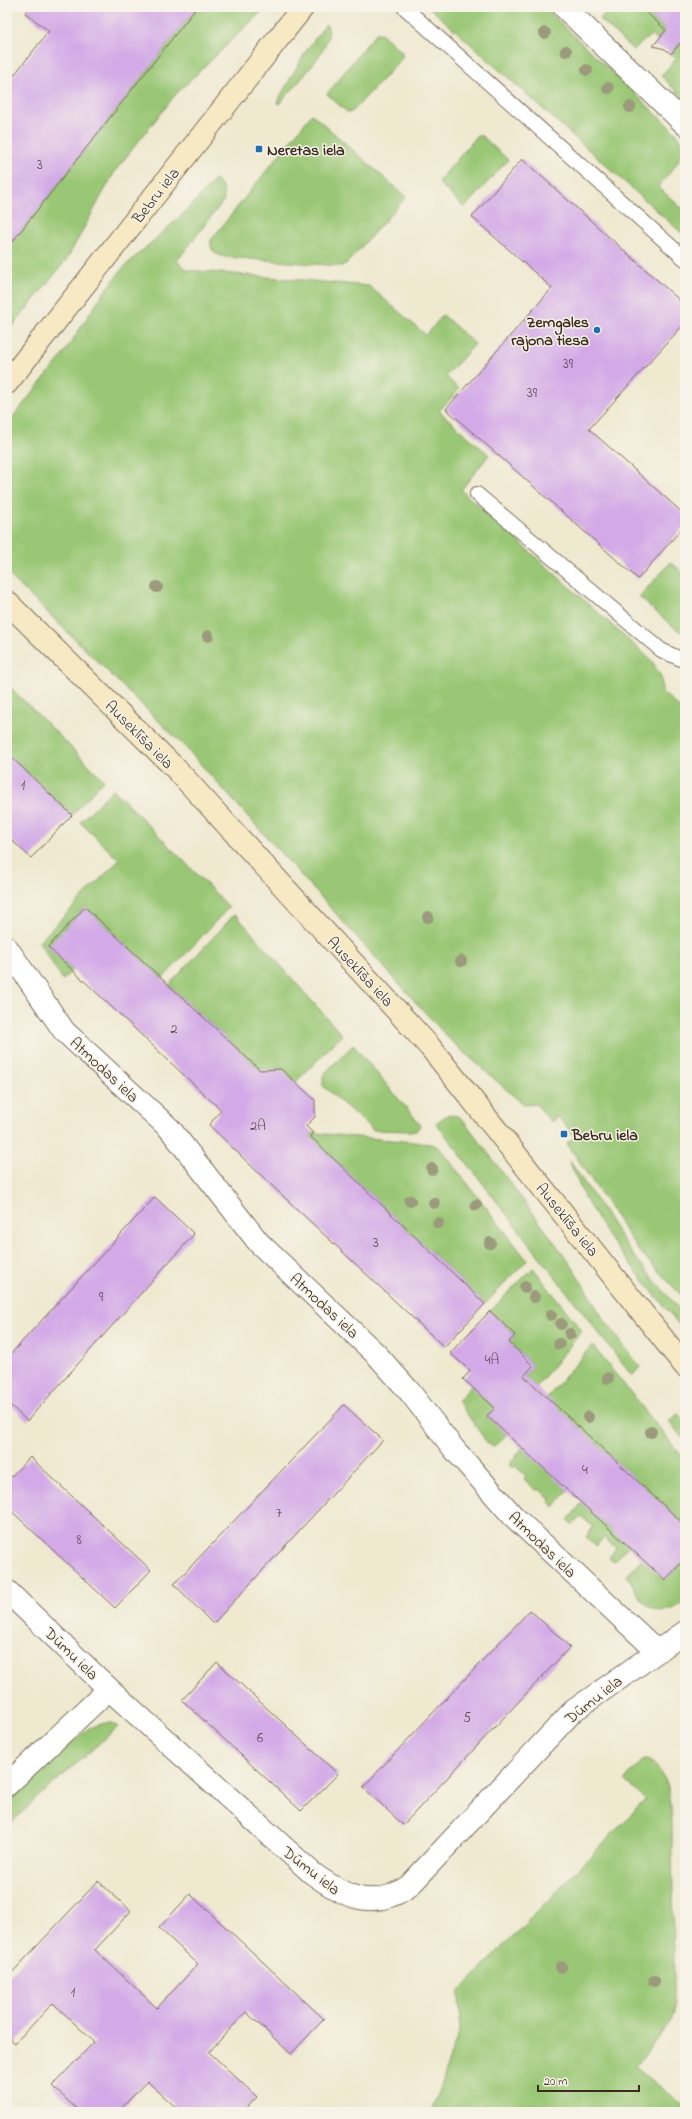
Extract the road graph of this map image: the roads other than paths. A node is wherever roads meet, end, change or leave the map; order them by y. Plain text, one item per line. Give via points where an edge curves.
1 (303, 7) edge
2 (404, 7) edge
3 (564, 7) edge
4 (685, 124) edge
5 (685, 260) edge
6 (7, 383) edge
7 (477, 494) dead end
8 (7, 602) edge
9 (685, 661) edge
10 (7, 948) edge
11 (685, 1366) edge
12 (7, 1591) edge
13 (685, 1632) edge
14 (657, 1651) junction
15 (109, 1689) junction
16 (7, 1784) edge

1 - 6 street, Bebru iela
2 - 5 lane
3 - 4 street
7 - 9 lane via 661,650
8 - 11 street, Auseklīša iela via 177,770 430,1047
10 - 14 street, Atmodas iela via 64,1031 170,1129 259,1243 377,1355 513,1516
12 - 15 street, Dūmu iela
13 - 14 street, Dūmu iela
14 - 15 street, Dūmu iela via 573,1711 409,1886 392,1897 379,1899 344,1895 312,1873
15 - 16 street

